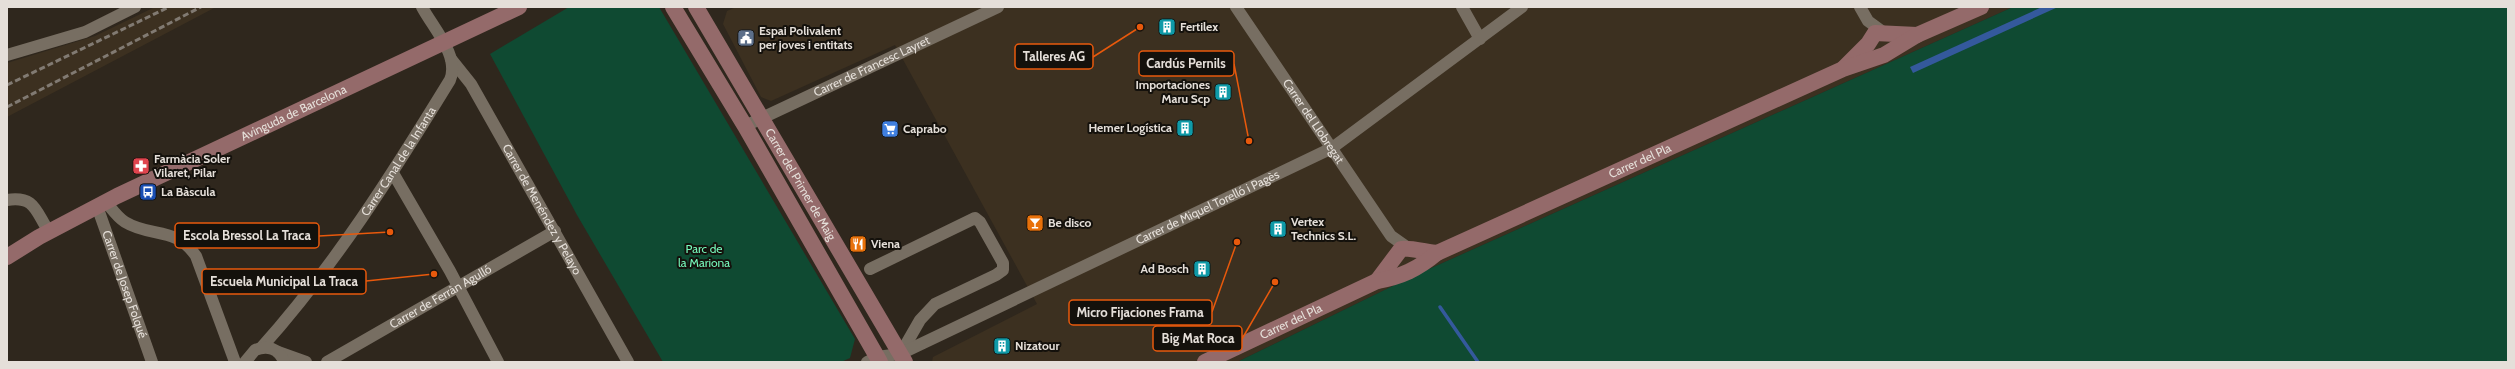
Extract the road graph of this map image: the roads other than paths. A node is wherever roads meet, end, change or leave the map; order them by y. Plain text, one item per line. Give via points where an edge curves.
1 (135, 7) edge
2 (422, 7) edge
3 (519, 7) edge
4 (673, 7) edge
5 (696, 7) edge
6 (998, 7) edge
7 (1236, 7) edge
8 (1462, 7) edge
9 (1522, 7) edge
10 (1860, 7) edge
11 (1981, 7) edge
12 (1917, 35) junction
13 (1877, 37) junction
14 (1480, 38) junction
15 (443, 43) junction
16 (1885, 54) junction
17 (7, 55) edge
18 (451, 59) junction
19 (1844, 69) junction
20 (760, 119) junction
21 (745, 126) junction
22 (1332, 148) junction
23 (393, 173) junction
24 (7, 200) edge
25 (102, 204) junction
26 (48, 232) junction
27 (554, 232) junction
28 (1391, 236) junction
29 (7, 257) edge
30 (1395, 258) junction
31 (1412, 259) junction
32 (870, 269) dead end
33 (1377, 281) junction
34 (459, 288) junction
35 (261, 348) junction
36 (281, 357) edge
37 (902, 358) edge
38 (875, 360) edge
39 (152, 362) edge
40 (236, 362) edge
41 (245, 362) edge
42 (306, 362) edge
43 (326, 362) edge
44 (498, 362) edge
45 (628, 362) edge
46 (1205, 362) edge

1 - 17 street via 85,32
2 - 15 street, Carrer Canal de la Infanta
3 - 15 main road, Avinguda de Barcelona
4 - 21 main road, Carrer del Primer de Maig
5 - 20 main road, Carrer del Primer de Maig
6 - 20 street, Carrer de Francesc Layret
7 - 22 street, Carrer del Llobregat
8 - 14 street
9 - 14 street, Carrer de Miquel Torelló i Pagès
10 - 13 street
11 - 12 main road, Carrer del Pla
12 - 13 main road, Carrer del Pla
12 - 16 main road, Carrer del Pla
13 - 16 main road via 1873,53
13 - 16 main road via 1893,43
13 - 19 main road, Carrer del Pla
14 - 22 street, Carrer de Miquel Torelló i Pagès
15 - 18 street, Carrer Canal de la Infanta
15 - 25 main road, Avinguda de Barcelona
16 - 19 main road, Carrer del Pla
18 - 23 street, Carrer Canal de la Infanta via 453,71 450,80
18 - 27 street, Carrer de Menéndez y Pelayo via 471,84
19 - 31 main road, Carrer del Pla via 1437,253
20 - 21 street, Carrer de Francesc Layret
20 - 37 main road, Carrer del Primer de Maig
21 - 38 main road, Carrer del Primer de Maig
22 - 28 street, Carrer del Llobregat
22 - 37 street, Carrer de Miquel Torelló i Pagès
23 - 34 street
23 - 35 street, Carrer Canal de la Infanta via 292,313
24 - 26 street via 25,198
25 - 26 main road, Avinguda de Barcelona
25 - 39 street, Carrer de Josep Folqué
25 - 40 street via 126,223 172,235 189,247 196,256
26 - 29 main road, Avinguda de Barcelona
27 - 34 street, Carrer de Ferràn Agulló
27 - 45 street, Carrer de Menéndez y Pelayo
28 - 30 street, Carrer del Llobregat via 1391,249
28 - 31 street, Carrer del Llobregat
30 - 31 main road via 1397,267
30 - 33 main road, Carrer del Pla
31 - 33 main road, Carrer del Pla via 1398,278
32 - 37 street via 975,218 980,222 1003,263 1003,270 996,275 935,304 920,320
33 - 46 main road, Carrer del Pla
34 - 43 street, Carrer de Ferràn Agulló
34 - 44 street
35 - 36 street via 272,348
35 - 41 street, Carrer Canal de la Infanta via 250,353
36 - 42 street
37 - 38 street, Carrer de Miquel Torelló i Pagès

